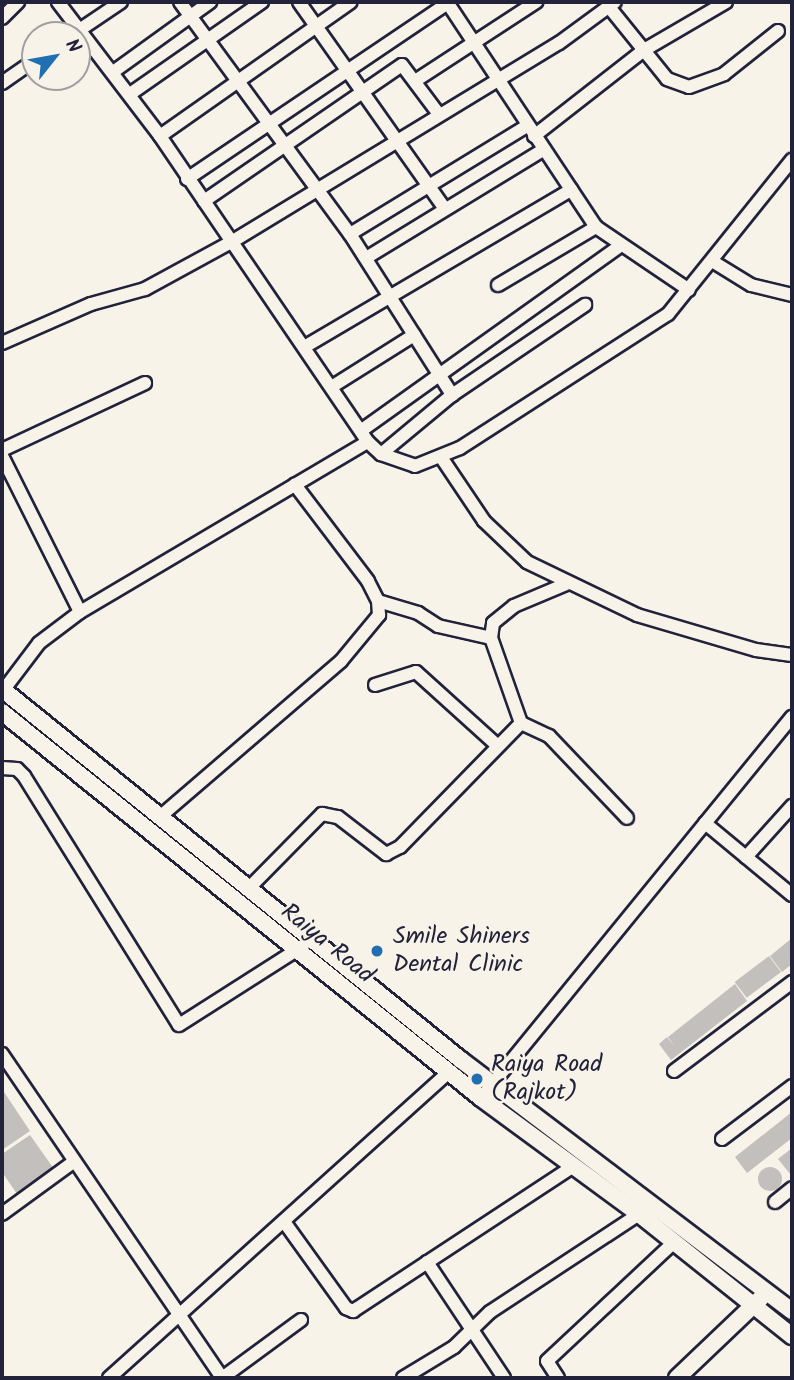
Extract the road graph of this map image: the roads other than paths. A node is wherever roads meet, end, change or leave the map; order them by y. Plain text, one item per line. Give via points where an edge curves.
1 (18, 2) edge
2 (58, 2) edge
3 (121, 2) edge
4 (180, 2) edge
5 (209, 2) edge
6 (262, 2) edge
7 (299, 2) edge
8 (351, 2) edge
9 (448, 2) edge
10 (536, 2) edge
11 (726, 2) edge
12 (612, 4) edge
13 (191, 16) junction
14 (2, 18) edge
15 (70, 21) edge
16 (91, 22) edge
17 (317, 26) junction
18 (778, 31) dead end
19 (208, 39) junction
20 (473, 43) junction
21 (91, 48) edge
22 (644, 51) junction
23 (347, 68) junction
24 (21, 69) edge
25 (113, 72) junction
26 (495, 79) junction
27 (3, 80) edge
28 (239, 80) junction
29 (415, 80) junction
30 (363, 91) junction
31 (130, 94) junction
32 (438, 113) junction
33 (270, 123) junction
34 (531, 131) junction
35 (160, 136) junction
36 (397, 140) junction
37 (286, 145) junction
38 (543, 150) junction
39 (792, 160) edge
40 (187, 178) junction
41 (429, 186) junction
42 (317, 188) junction
43 (571, 190) junction
44 (204, 201) junction
45 (445, 209) junction
46 (596, 227) junction
47 (350, 234) junction
48 (233, 241) junction
49 (620, 246) junction
50 (366, 258) junction
51 (712, 261) junction
52 (499, 285) dead end
53 (689, 290) junction
54 (391, 295) junction
55 (792, 295) edge
56 (585, 305) dead end
57 (414, 335) junction
58 (2, 343) edge
59 (306, 346) junction
60 (439, 372) junction
61 (145, 383) dead end
62 (333, 386) junction
63 (452, 395) junction
64 (365, 436) junction
65 (2, 450) edge
66 (381, 454) junction
67 (2, 456) edge
68 (441, 457) junction
69 (295, 485) junction
70 (566, 583) junction
71 (379, 601) junction
72 (80, 611) junction
73 (491, 638) junction
74 (792, 655) edge
75 (375, 685) dead end
76 (2, 690) edge
77 (2, 712) edge
78 (792, 717) edge
79 (521, 723) junction
80 (498, 746) junction
81 (2, 768) edge
82 (792, 806) edge
83 (162, 815) junction
84 (627, 818) dead end
85 (705, 823) junction
86 (746, 857) junction
87 (250, 887) junction
88 (792, 895) edge
89 (312, 939) junction
90 (298, 950) junction
91 (792, 982) edge
92 (2, 1054) edge
93 (674, 1071) dead end
94 (449, 1072) junction
95 (492, 1084) junction
96 (792, 1086) edge
97 (481, 1098) junction
98 (722, 1139) dead end
99 (72, 1163) junction
100 (574, 1166) junction
101 (792, 1188) edge
102 (775, 1202) dead end
103 (2, 1214) edge
104 (639, 1214) junction
105 (285, 1223) junction
106 (674, 1242) junction
107 (427, 1262) junction
108 (766, 1290) junction
109 (755, 1305) junction
110 (792, 1311) edge
111 (180, 1315) junction
112 (301, 1320) dead end
113 (472, 1329) junction
114 (792, 1336) edge
115 (109, 1378) edge
116 (222, 1378) edge
117 (403, 1378) edge
118 (504, 1378) edge
119 (558, 1378) edge
120 (677, 1378) edge

1 - 14 street
2 - 15 street
3 - 16 street
4 - 13 street
5 - 13 street
6 - 19 street
7 - 17 street
8 - 17 street
9 - 20 street
9 - 23 street
10 - 20 street
11 - 22 street
12 - 22 street
12 - 26 street via 559,43
13 - 19 street
13 - 25 street
17 - 23 street
17 - 28 street
18 - 22 street via 724,74 689,87 667,79
19 - 28 street
19 - 31 street
20 - 26 street
20 - 29 street
21 - 25 street
22 - 34 street
23 - 30 street
23 - 33 street
24 - 27 street
25 - 31 street
26 - 32 street
26 - 34 street
28 - 33 street
28 - 35 street
29 - 30 street via 402,65
29 - 32 street
30 - 36 street
30 - 37 street
31 - 35 street
32 - 36 street
33 - 37 street
33 - 40 street
34 - 38 street
34 - 41 street
35 - 40 street
36 - 41 street
36 - 42 street
37 - 42 street
37 - 44 street
38 - 43 street
38 - 45 street
39 - 51 street
40 - 44 street
41 - 45 street
41 - 47 street
42 - 47 street
42 - 48 street
43 - 46 street
43 - 54 street
44 - 48 street
45 - 50 street
46 - 49 street
46 - 52 street
47 - 50 street
48 - 58 street via 145,289 91,304
48 - 59 street
49 - 53 street
49 - 60 street
50 - 54 street
51 - 53 street
51 - 55 street via 751,285
53 - 68 street via 643,333
54 - 57 street
54 - 59 street
56 - 63 street
57 - 60 street
57 - 62 street
59 - 62 street
60 - 63 street
60 - 64 street
61 - 65 street
62 - 64 street
63 - 66 street
64 - 66 street
64 - 69 street
66 - 68 street via 415,466
67 - 72 street
68 - 70 street via 461,490 505,542 527,562
69 - 71 street
69 - 72 street
70 - 73 street via 501,614 493,623
70 - 74 street via 637,615 756,650
71 - 73 street via 418,613 438,626
71 - 83 street via 373,628 341,661
72 - 76 street via 39,643
73 - 79 street
75 - 80 street via 416,672
76 - 83 street, Raiya Road
77 - 90 street, Raiya Road
78 - 85 street
79 - 80 street
79 - 84 street via 549,736
80 - 87 street via 394,852 386,854 338,817 322,814
81 - 90 street via 17,769 24,776 179,1026
82 - 86 street
83 - 87 street, Raiya Road
85 - 86 street
85 - 95 street
86 - 88 street
87 - 89 street, Raiya Road
89 - 90 street
89 - 95 street, Raiya Road
90 - 94 street, Raiya Road
91 - 93 street
92 - 99 street
94 - 97 street, Raiya Road
94 - 105 street
95 - 97 street
95 - 108 street, Raiya Road
96 - 98 street
97 - 100 street, Raiya Road
99 - 103 street
99 - 111 street
100 - 104 street, Raiya Road
100 - 107 street
101 - 102 street
104 - 106 street, Raiya Road
104 - 113 street
105 - 107 street via 346,1308 353,1311
105 - 111 street
106 - 109 street, Raiya Road
106 - 119 street via 547,1361
107 - 113 street
108 - 109 street
108 - 110 street, Raiya Road
109 - 114 street, Raiya Road
109 - 120 street
111 - 115 street
111 - 116 street
112 - 116 street
113 - 117 street via 454,1347
113 - 118 street

